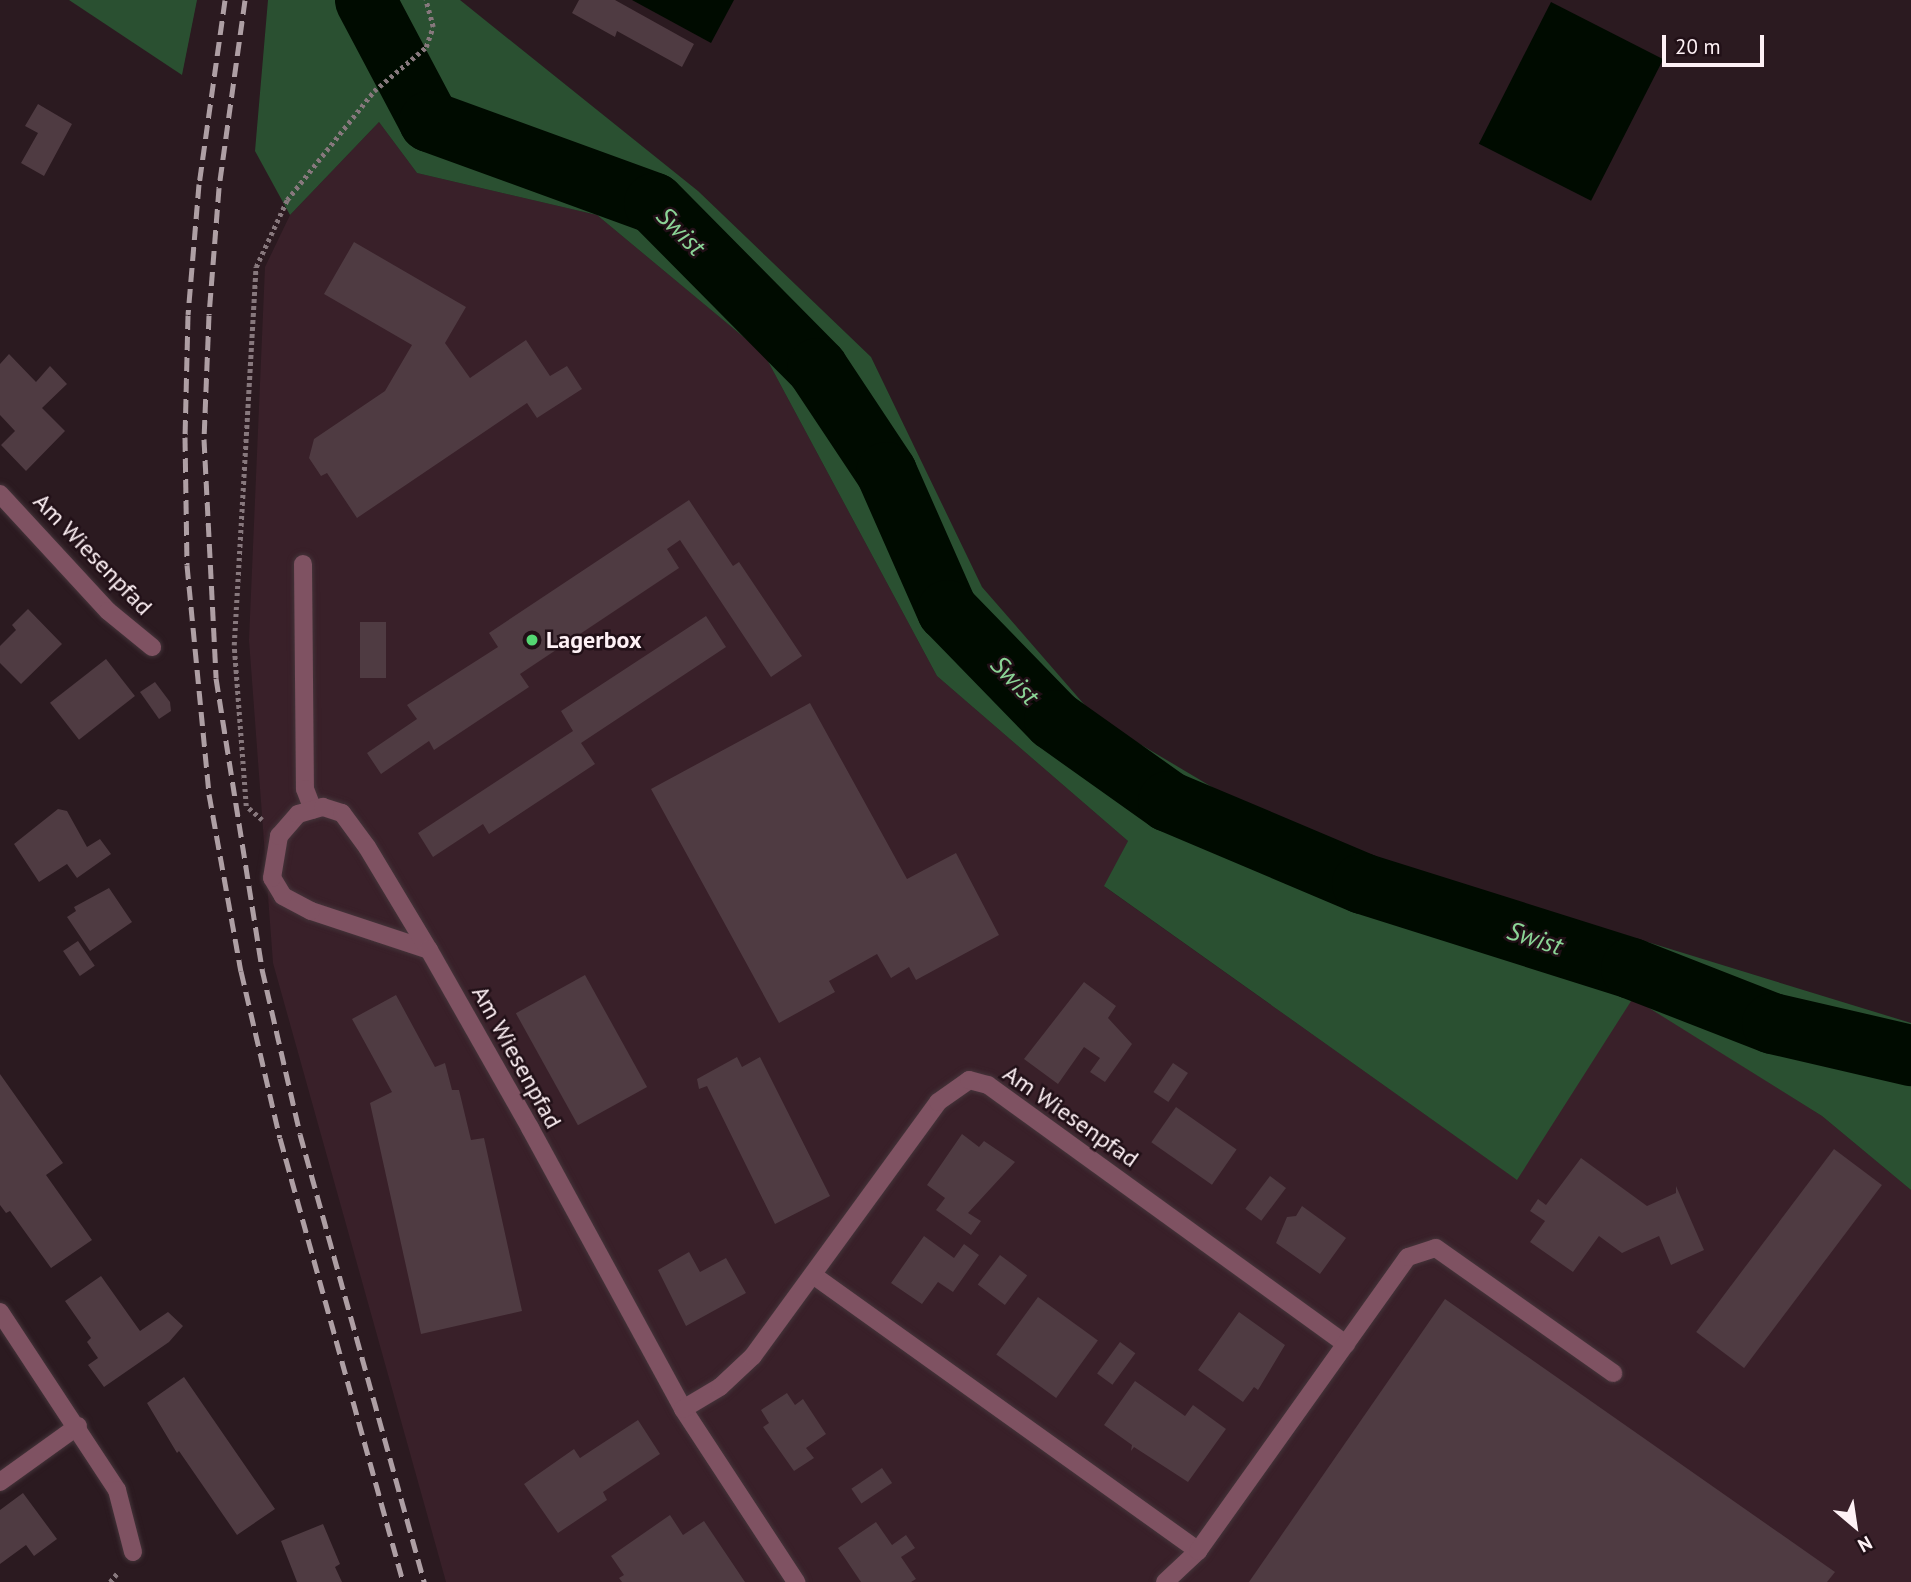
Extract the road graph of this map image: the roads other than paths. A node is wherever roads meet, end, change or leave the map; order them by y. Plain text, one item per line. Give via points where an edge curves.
1 (0, 494) edge
2 (303, 564) dead end
3 (152, 647) dead end
4 (313, 810) junction
5 (429, 950) junction
6 (813, 1275) junction
7 (0, 1312) edge
8 (1346, 1343) junction
9 (1613, 1373) dead end
10 (683, 1409) junction
11 (78, 1426) junction
12 (0, 1482) edge
13 (1198, 1551) junction
14 (133, 1552) dead end
15 (796, 1582) edge
16 (1165, 1582) edge

1 - 3 street, Am Wiesenpfad via 108,611
2 - 4 street via 305,789
4 - 5 street, Am Wiesenpfad via 323,807 342,813
4 - 5 street via 298,814 279,836 272,878 283,896 311,911
5 - 10 street, Am Wiesenpfad
6 - 8 street, Am Wiesenpfad via 938,1102 969,1080 988,1085
6 - 10 street, Am Wiesenpfad via 753,1356 720,1387
6 - 13 street
7 - 11 street
8 - 9 street via 1408,1257 1436,1248
8 - 13 street
10 - 15 street, Am Wiesenpfad
11 - 12 street
11 - 14 street via 117,1490
13 - 16 street

